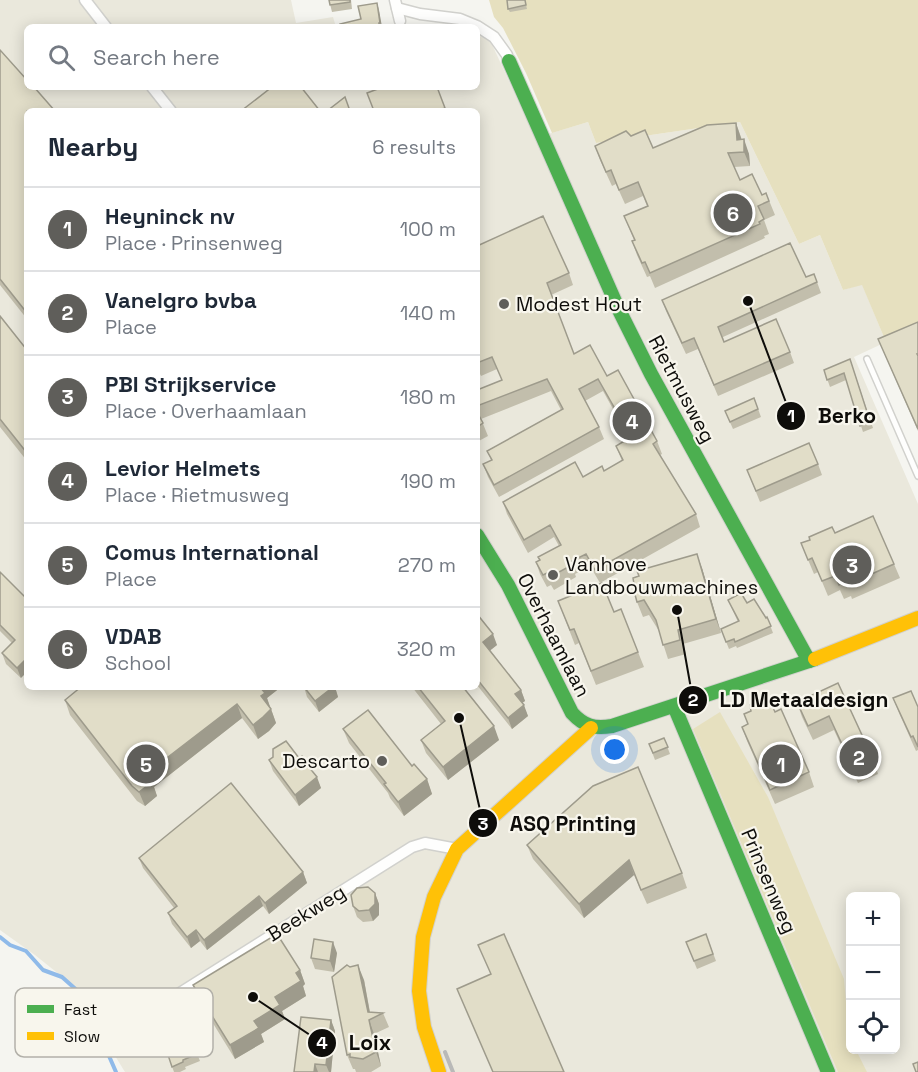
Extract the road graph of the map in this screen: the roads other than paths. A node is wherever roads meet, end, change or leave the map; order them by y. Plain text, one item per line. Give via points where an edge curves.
1 (85, 0) edge
2 (396, 4) edge
3 (400, 21) dead end
4 (104, 24) edge
5 (472, 24) edge
6 (480, 28) edge
7 (508, 58) joint
8 (154, 90) edge
9 (169, 108) edge
10 (867, 359) dead end
11 (918, 476) edge
12 (480, 540) edge
13 (918, 618) edge
14 (809, 661) junction
15 (674, 706) junction
16 (591, 728) junction
17 (457, 849) junction
18 (188, 988) edge
19 (439, 1072) edge
20 (828, 1072) edge

1 - 4 street
2 - 3 street, Rietmusweg
2 - 5 street, Rietmusweg via 420,15
6 - 7 street, Rietmusweg via 494,37
7 - 14 street, Rietmusweg via 618,308
8 - 9 street
10 - 11 lane
12 - 16 street, Overhaamlaan via 508,585 572,712 581,724
13 - 14 street
14 - 15 street
15 - 16 street via 601,729
15 - 20 street, Prinsenweg
16 - 17 street
17 - 18 street, Beekweg via 425,843 412,846
17 - 19 street via 434,897 423,937 419,991 424,1027

